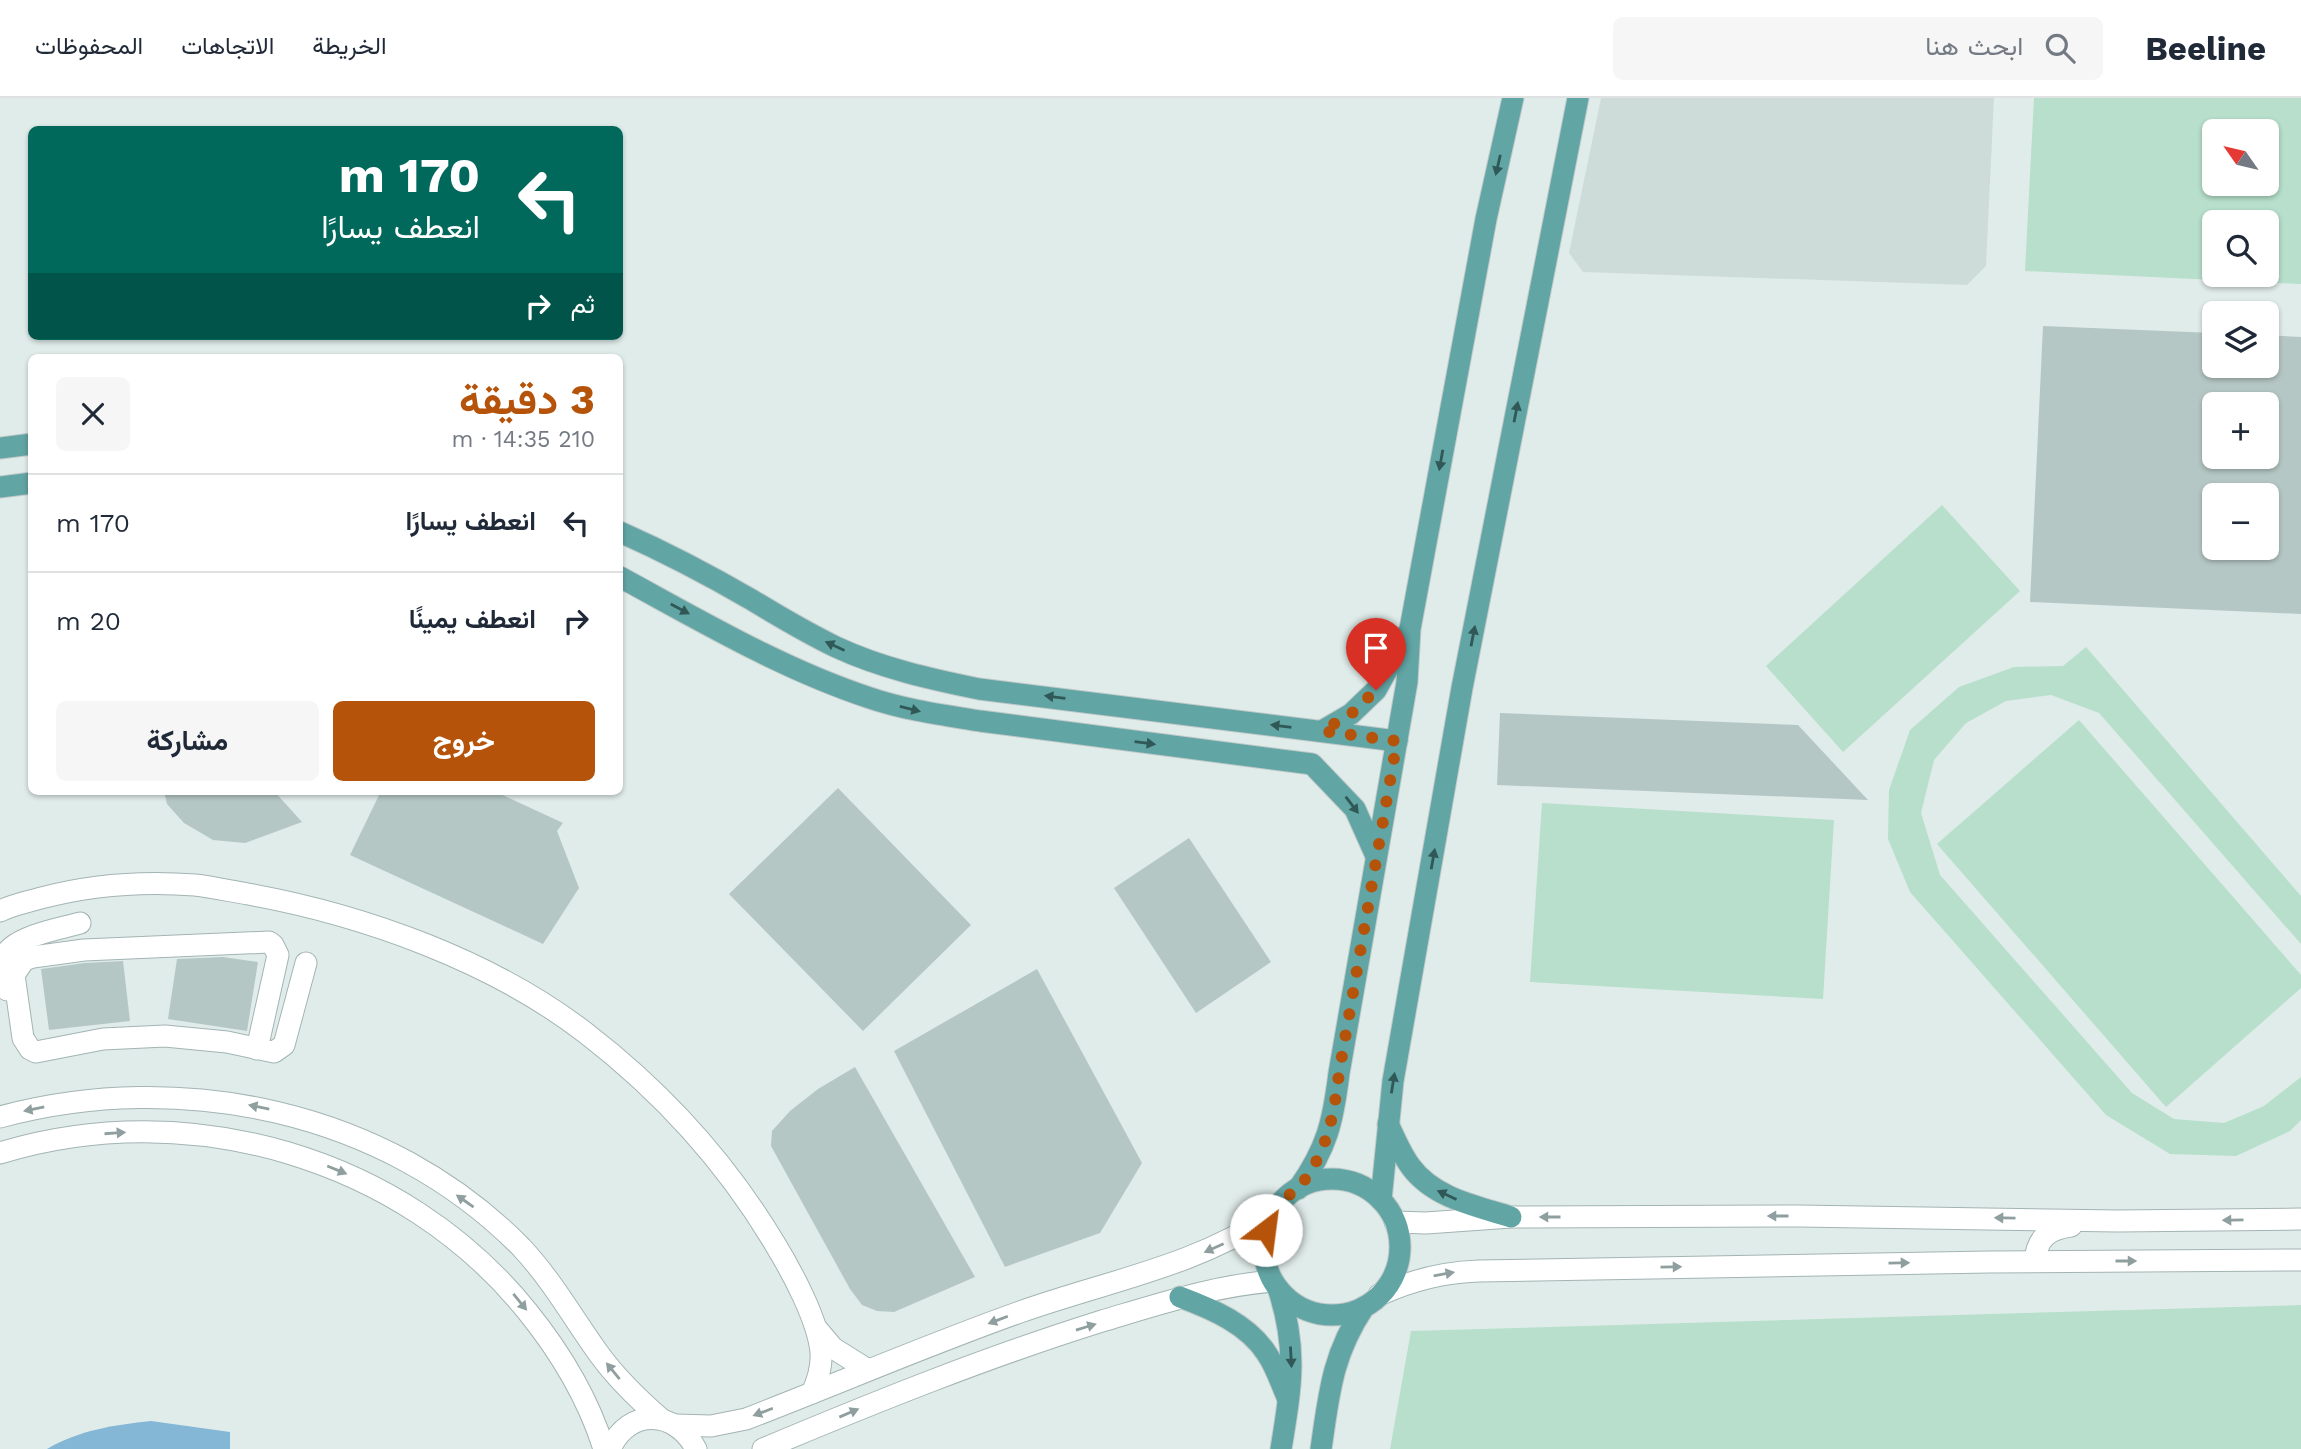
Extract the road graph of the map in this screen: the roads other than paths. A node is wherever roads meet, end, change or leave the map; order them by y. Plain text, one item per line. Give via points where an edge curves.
1 (1513, 98) edge
2 (1578, 98) edge
3 (28, 444) edge
4 (0, 448) edge
5 (28, 484) edge
6 (0, 487) edge
7 (623, 533) edge
8 (623, 579) edge
9 (1410, 629) junction
10 (1322, 731) junction
11 (1397, 741) junction
12 (1376, 856) junction
13 (75, 890) junction
14 (0, 911) edge
15 (80, 923) junction
16 (85, 950) junction
17 (306, 963) dead end
18 (13, 1025) dead end
19 (257, 1049) junction
20 (0, 1117) edge
21 (1388, 1124) junction
22 (0, 1153) edge
23 (1298, 1189) junction
24 (1381, 1200) junction
25 (1273, 1214) junction
26 (1511, 1217) junction
27 (2301, 1219) edge
28 (1395, 1222) junction
29 (2118, 1222) junction
30 (2301, 1260) edge
31 (2035, 1261) junction
32 (1276, 1286) junction
33 (1180, 1297) junction
34 (1372, 1301) junction
35 (815, 1327) junction
36 (868, 1370) junction
37 (812, 1393) junction
38 (1289, 1401) junction
39 (669, 1422) junction
40 (604, 1449) edge
41 (610, 1449) edge
42 (696, 1449) edge
43 (763, 1449) edge
44 (1281, 1449) edge
45 (1321, 1449) edge

1 -> 9 main road
21 -> 2 main road via 1462,688
3 - 4 main road
5 - 6 main road
10 -> 7 main road via 979,689 883,666 794,626 695,568
8 -> 12 main road via 771,657 872,699 980,721 1312,764 1356,808
9 - 10 main road via 1376,690 1351,714
9 - 11 main road
10 - 11 main road
11 - 12 main road
12 - 23 main road via 1334,1116 1320,1154
13 - 14 street
13 - 15 street
13 - 35 street via 131,884 196,885 313,908 444,952 529,996 586,1033 679,1115 756,1213 788,1266
15 - 16 street
15 - 18 street via 20,940 8,948 3,961
16 - 19 street via 269,942 278,955
16 - 19 street via 33,957 18,967 14,984 23,1038 30,1049 43,1052 103,1039 165,1036
17 - 19 street via 282,1049
39 -> 20 street via 617,1377 554,1285 521,1247 443,1185 344,1132 235,1102 179,1097 67,1102
21 - 24 main road
26 -> 21 main road via 1440,1192 1423,1181 1410,1167
22 -> 40 street via 81,1136 187,1133 279,1150 391,1195 435,1223 513,1293 575,1379
23 - 24 main road via 1332,1179 1367,1189
23 - 25 main road
24 - 28 main road
25 - 32 main road via 1264,1248
25 -> 36 street via 1238,1237 1191,1258 1021,1311
26 - 28 street
29 -> 26 street via 1857,1216
27 -> 29 street
28 - 34 main road via 1399,1238 1396,1269
29 - 31 street via 2051,1230 2040,1239
31 -> 30 street
34 -> 31 street via 1417,1280 1458,1272
32 - 33 street via 1225,1286
32 - 34 main road via 1309,1312 1337,1314
32 -> 38 main road via 1287,1317 1291,1350
33 - 38 main road via 1244,1329 1267,1353
43 -> 33 street via 961,1369
34 - 45 main road via 1350,1328 1335,1366
35 - 36 street via 833,1348
35 - 37 street via 821,1367
36 - 37 street
37 -> 39 street via 729,1424
38 - 44 main road
39 - 41 street via 649,1419 626,1427
39 - 42 street via 688,1434

